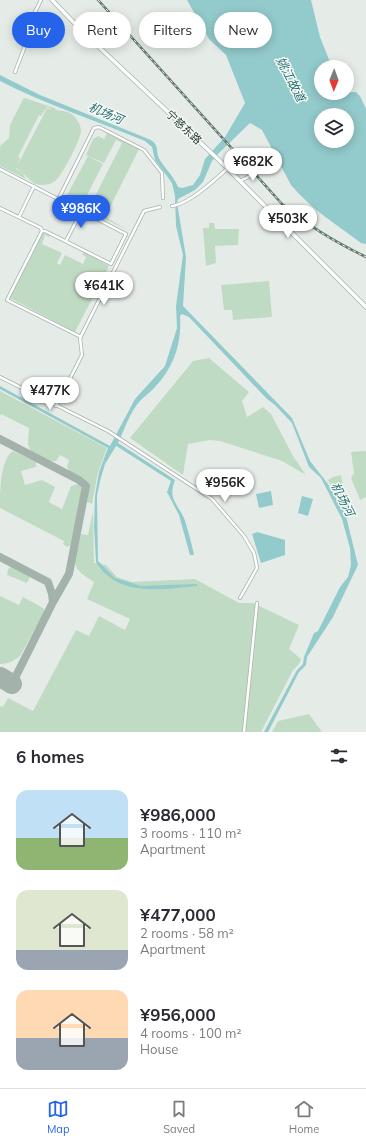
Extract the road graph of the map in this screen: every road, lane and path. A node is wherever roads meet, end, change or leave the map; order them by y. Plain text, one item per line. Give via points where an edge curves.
1 (42, 0) edge
2 (52, 0) edge
3 (15, 72) dead end
4 (228, 168) junction
5 (0, 169) edge
6 (260, 172) dead end
7 (240, 181) junction
8 (34, 186) junction
9 (59, 198) junction
10 (163, 198) dead end
11 (172, 206) dead end
12 (160, 207) dead end
13 (0, 208) edge
14 (82, 210) junction
15 (20, 218) junction
16 (42, 231) junction
17 (66, 241) junction
18 (366, 307) edge
19 (81, 337) junction
20 (0, 377) edge
21 (56, 406) junction
22 (240, 598) dead end
23 (257, 602) dead end
24 (244, 732) edge

1 - 3 street via 35,12 35,20
2 - 4 main road, 宁慈东路
4 - 7 main road, 宁慈东路
4 - 11 street via 180,205
5 - 8 street
6 - 7 street
7 - 18 main road, 宁慈东路
8 - 9 street
8 - 15 street
9 - 10 street via 96,127 144,150 162,173
9 - 14 street
12 - 19 street via 144,211
13 - 15 street
14 - 17 street
14 - 17 street via 125,232 126,236 113,263
15 - 16 street via 41,228
16 - 17 street via 45,230
16 - 19 street via 7,300
19 - 21 street via 82,355
20 - 21 street
21 - 22 street via 108,431 212,498 244,536 254,553 257,568
23 - 24 street

